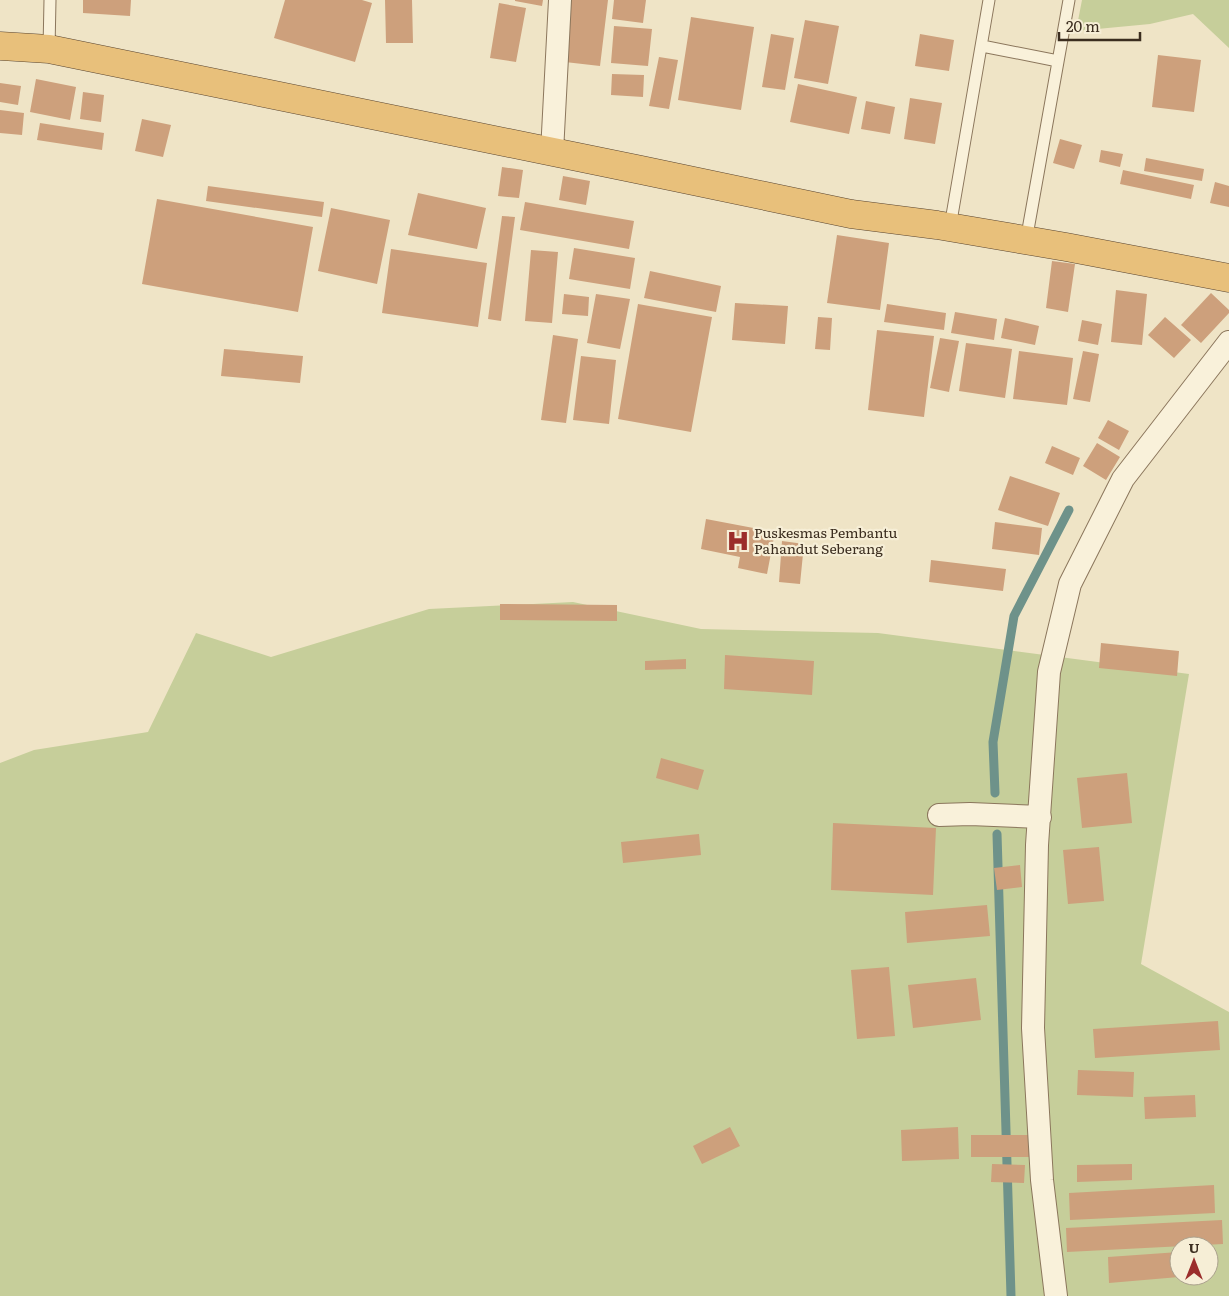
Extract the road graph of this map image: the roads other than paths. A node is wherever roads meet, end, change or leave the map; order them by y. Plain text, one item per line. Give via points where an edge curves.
1 (50, 0) edge
2 (560, 0) edge
3 (990, 0) edge
4 (1069, 0) edge
5 (0, 46) edge
6 (982, 46) junction
7 (49, 49) junction
8 (1058, 61) junction
9 (552, 152) junction
10 (950, 227) junction
11 (1026, 241) junction
12 (1229, 278) edge
13 (1229, 342) edge
14 (939, 815) dead end
15 (1040, 817) junction
16 (1056, 1296) edge

1 - 7 lane
2 - 9 street
3 - 6 lane
4 - 8 lane
5 - 7 highway
6 - 8 lane
6 - 10 lane
7 - 9 highway
8 - 11 lane
9 - 10 highway via 852,214
10 - 11 highway
11 - 12 highway
13 - 15 street via 1123,479 1070,584 1049,672
14 - 15 street
15 - 16 street via 1033,1028 1042,1180

